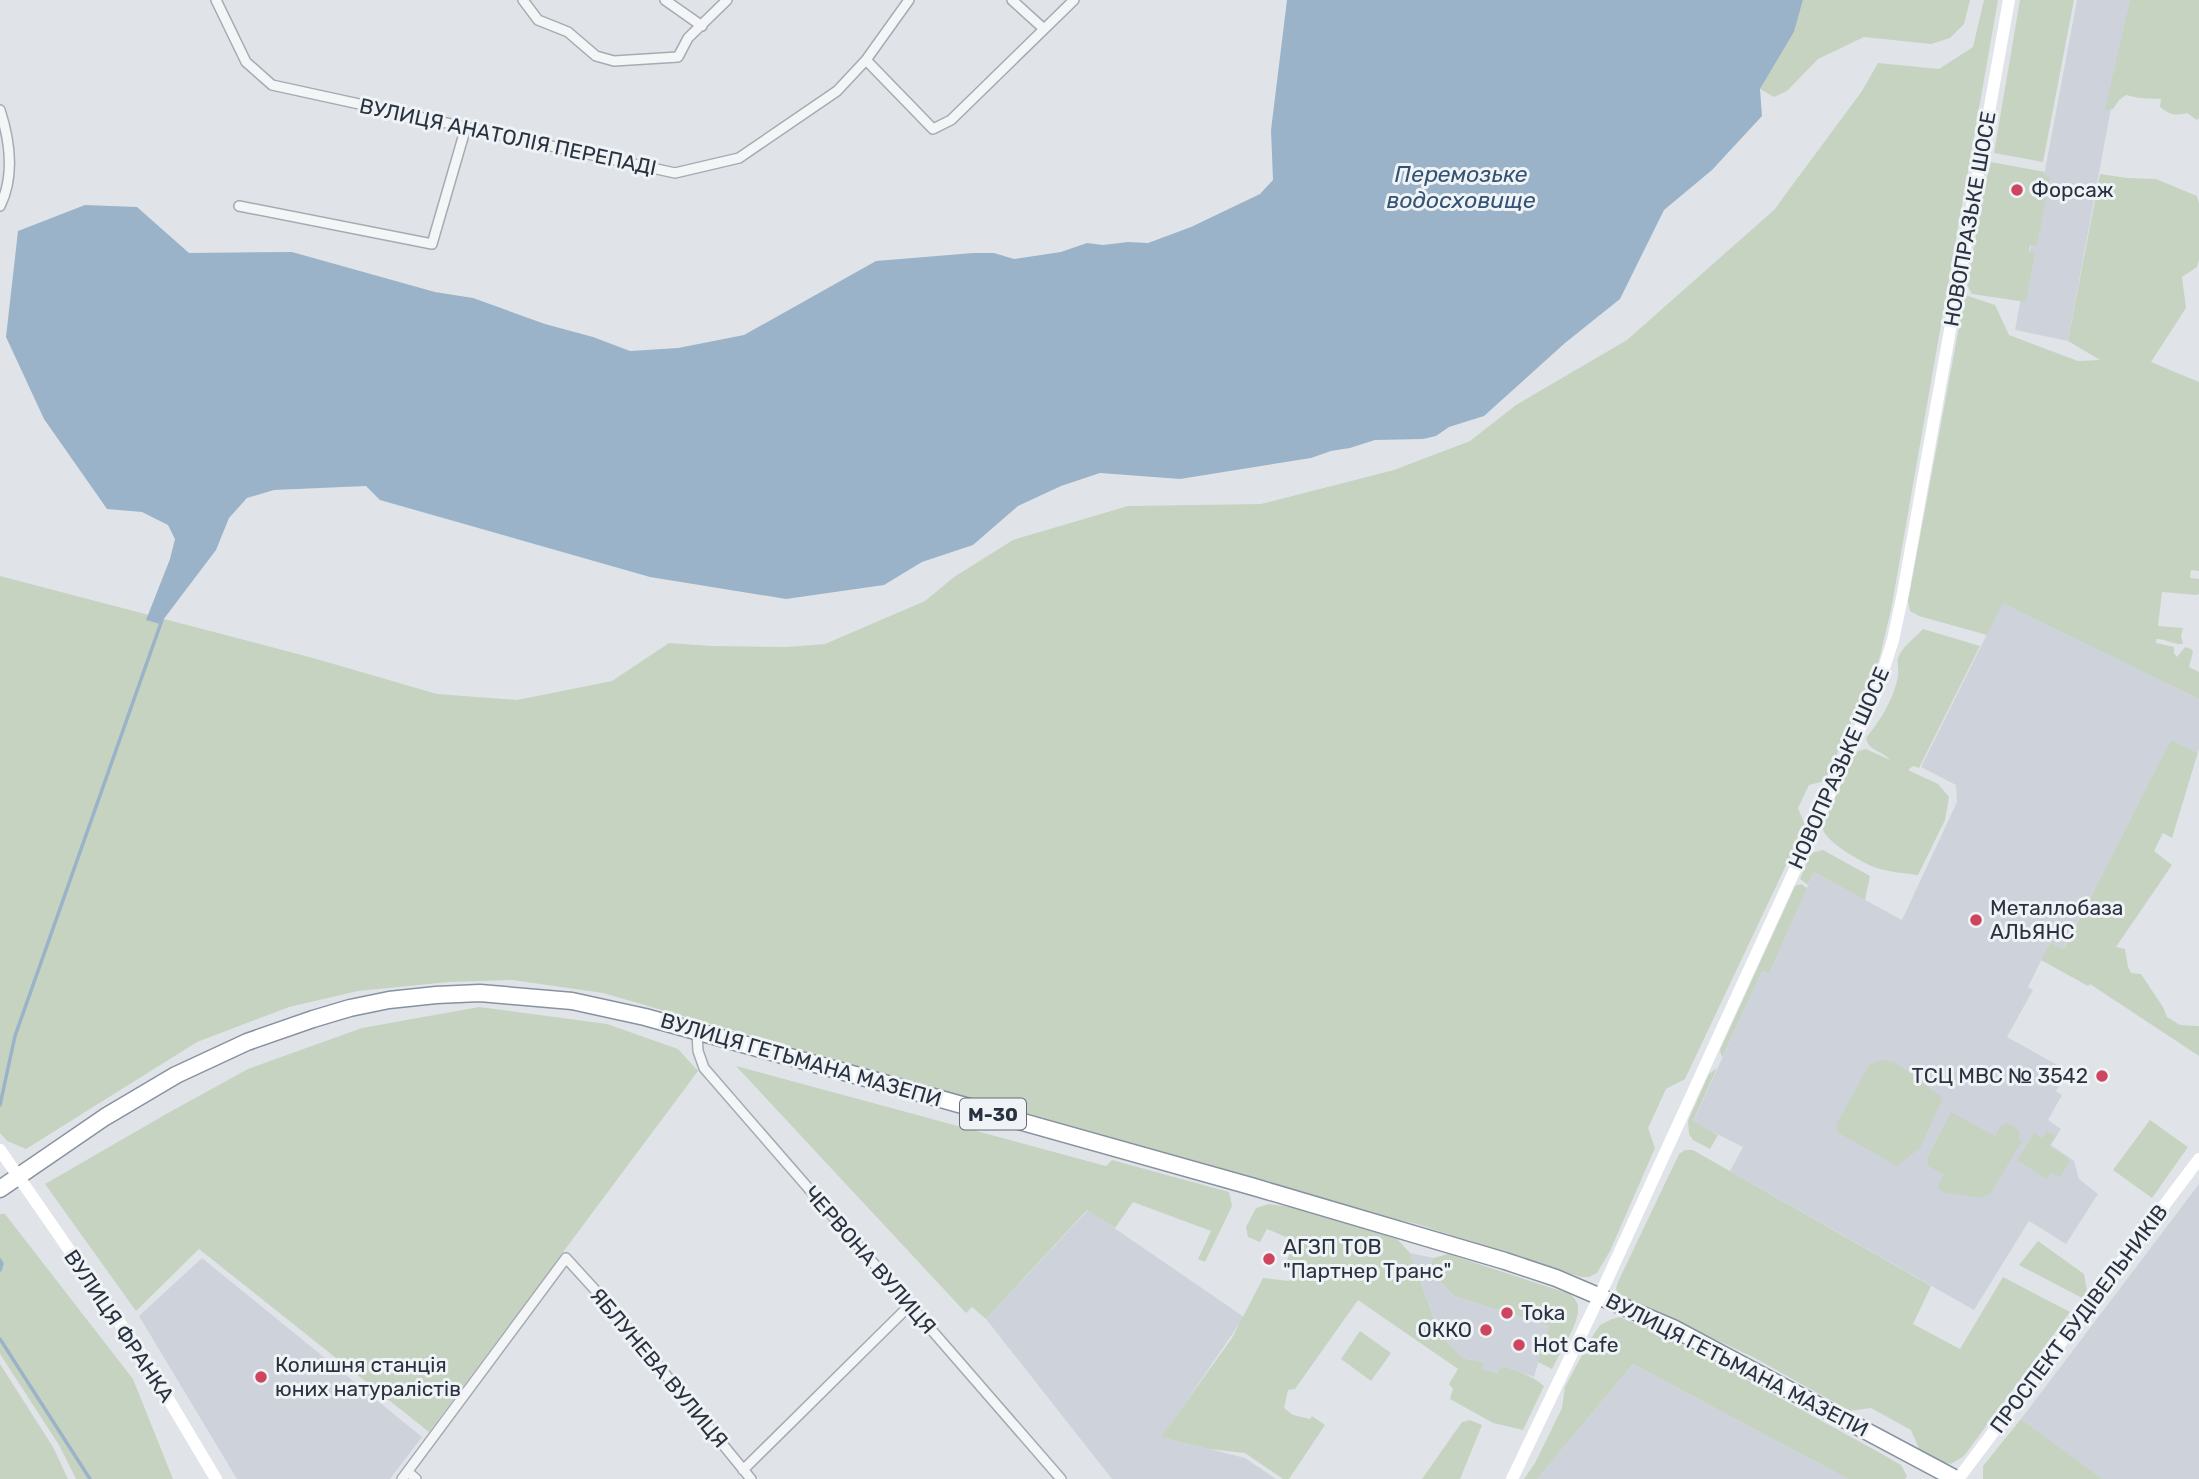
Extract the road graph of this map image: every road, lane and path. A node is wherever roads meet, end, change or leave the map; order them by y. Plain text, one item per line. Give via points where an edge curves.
1 (216, 0) edge
2 (523, 0) edge
3 (665, 0) edge
4 (727, 0) edge
5 (909, 0) edge
6 (1012, 0) edge
7 (1074, 0) edge
8 (2008, 0) edge
9 (702, 26) junction
10 (1044, 29) junction
11 (866, 60) junction
12 (0, 110) edge
13 (466, 127) junction
14 (0, 206) edge
15 (239, 206) dead end
16 (697, 1032) junction
17 (0, 1150) edge
18 (2199, 1159) edge
19 (18, 1176) junction
20 (0, 1189) edge
21 (1600, 1296) junction
22 (909, 1306) junction
23 (743, 1471) junction
24 (405, 1475) edge
25 (216, 1479) edge
26 (416, 1479) edge
27 (751, 1479) edge
28 (1061, 1479) edge
29 (1512, 1479) edge
30 (1957, 1479) edge

1 - 13 street, ВУЛИЦЯ АНАТОЛІЯ ПЕРЕПАДІ via 246,62 272,85
2 - 9 street via 538,20 568,33 596,56 614,61 678,57 688,38
3 - 9 street
4 - 9 street
5 - 11 street, ВУЛИЦЯ АНАТОЛІЯ ПЕРЕПАДІ
6 - 10 street
7 - 10 street
8 - 21 main road, НОВОПРАЗЬКЕ ШОСЕ via 1893,640 1876,693
10 - 11 street via 951,120 933,129
11 - 13 street, ВУЛИЦЯ АНАТОЛІЯ ПЕРЕПАДІ via 837,91 739,158 675,173
12 - 14 street via 9,136 9,178
13 - 15 street via 432,244
16 - 19 highway, ВУЛИЦЯ ГЕТЬМАНА МАЗЕПИ / М-30 via 605,1007 513,995 436,995 351,1008 247,1042 176,1075
16 - 21 highway, ВУЛИЦЯ ГЕТЬМАНА МАЗЕПИ / М-30 via 1411,1233
16 - 22 street, ЧЕРВОНА ВУЛИЦЯ via 704,1068
17 - 19 main road, ВУЛИЦЯ ФРАНКА
18 - 30 main road, ПРОСПЕКТ БУДІВЕЛЬНИКІВ
19 - 20 highway, ВУЛИЦЯ ГЕТЬМАНА МАЗЕПИ / М-30
19 - 25 main road, ВУЛИЦЯ ФРАНКА via 144,1358
21 - 29 main road, НОВОПРАЗЬКЕ ШОСЕ
21 - 30 highway, ВУЛИЦЯ ГЕТЬМАНА МАЗЕПИ / М-30 via 1696,1339
22 - 23 street
22 - 28 street, ЧЕРВОНА ВУЛИЦЯ
23 - 24 street, ЯБЛУНЕВА ВУЛИЦЯ via 566,1258
23 - 27 street, ЯБЛУНЕВА ВУЛИЦЯ
24 - 26 street

